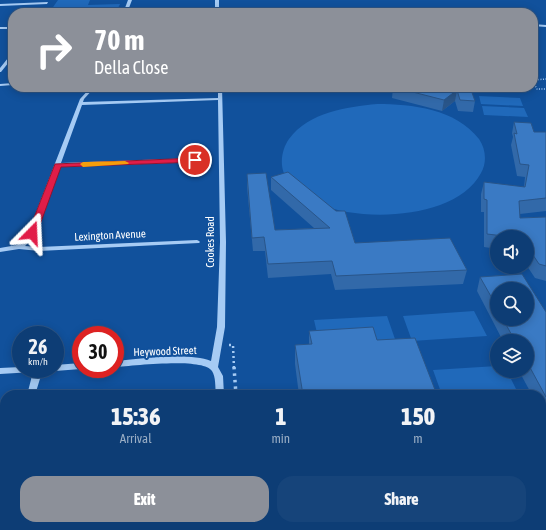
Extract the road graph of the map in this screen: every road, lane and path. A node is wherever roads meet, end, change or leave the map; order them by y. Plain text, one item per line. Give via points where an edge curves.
1 (48, 2) edge
2 (0, 5) edge
3 (8, 61) edge
4 (1, 70) edge
5 (88, 92) edge
6 (220, 92) edge
7 (220, 99) junction
8 (80, 104) junction
9 (195, 160) dead end
10 (58, 165) junction
11 (197, 242) dead end
12 (18, 247) junction
13 (0, 250) edge
14 (218, 346) junction
15 (124, 364) edge
16 (214, 368) junction
17 (12, 370) edge
18 (0, 371) edge
19 (36, 378) edge
20 (32, 390) edge
21 (220, 390) edge
22 (236, 390) edge

1 - 2 street
3 - 4 street
5 - 8 street
6 - 7 street, Cookes Road
7 - 8 street
7 - 14 street, Cookes Road via 223,242 221,326
8 - 10 street
9 - 10 street
10 - 12 street via 32,233 29,239
11 - 12 street, Lexington Avenue via 39,249
12 - 13 street, Lexington Avenue
14 - 16 street, Cookes Road
14 - 22 path via 233,345
15 - 16 street, Heywood Street via 200,360
16 - 21 street, Cookes Road via 219,377
17 - 18 street
19 - 20 street

